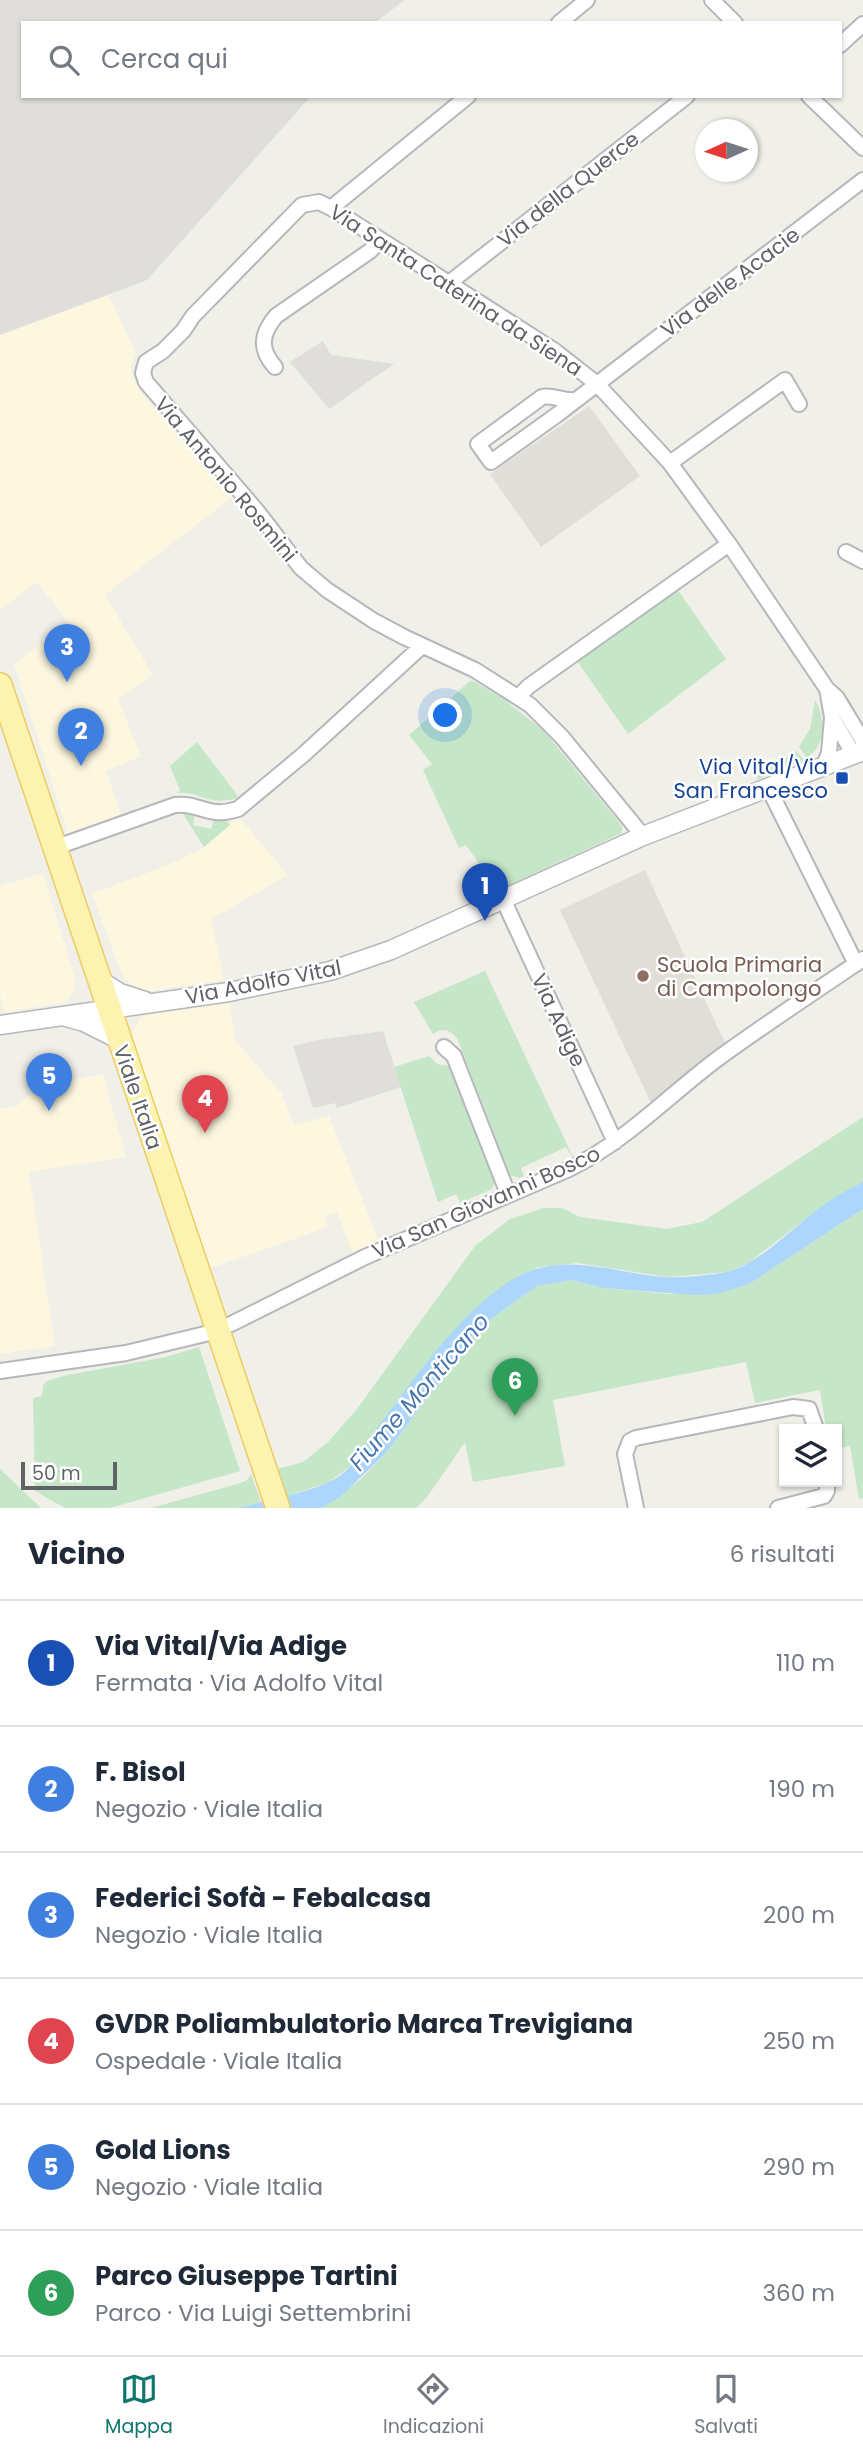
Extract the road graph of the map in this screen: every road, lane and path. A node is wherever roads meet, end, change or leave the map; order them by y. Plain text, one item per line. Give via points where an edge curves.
1 (587, 0) edge
2 (712, 0) edge
3 (561, 21) edge
4 (733, 21) edge
5 (863, 24) edge
6 (842, 43) edge
7 (465, 98) edge
8 (684, 98) edge
9 (810, 98) edge
10 (863, 148) edge
11 (863, 180) edge
12 (325, 205) junction
13 (381, 240) junction
14 (449, 283) junction
15 (275, 367) dead end
16 (597, 384) junction
17 (575, 400) junction
18 (799, 404) dead end
19 (670, 463) junction
20 (729, 544) junction
21 (846, 552) dead end
22 (863, 561) edge
23 (422, 646) junction
24 (0, 685) edge
25 (827, 689) junction
26 (518, 697) junction
27 (832, 717) junction
28 (860, 749) edge
29 (824, 766) junction
30 (768, 787) junction
31 (643, 836) junction
32 (54, 848) junction
33 (503, 899) junction
34 (859, 961) edge
35 (98, 979) junction
36 (151, 1003) junction
37 (108, 1009) junction
38 (59, 1016) junction
39 (0, 1024) edge
40 (118, 1039) junction
41 (444, 1047) dead end
42 (615, 1142) junction
43 (508, 1194) junction
44 (230, 1324) dead end
45 (205, 1334) dead end
46 (0, 1371) edge
47 (814, 1424) edge
48 (827, 1487) edge
49 (278, 1508) edge
50 (636, 1508) edge
51 (778, 1508) edge

1 - 3 street
2 - 4 street
5 - 6 street
7 - 12 street, Via Antonio Rosmini
8 - 14 street, Via della Querce
9 - 10 street
11 - 16 street, Via delle Acacie
12 - 13 street, Via Santa Caterina da Siena
12 - 23 street, Via Antonio Rosmini via 302,205 192,316 183,331 146,362 143,373 150,390 301,568 351,607
13 - 14 street, Via Santa Caterina da Siena
13 - 15 street via 270,323 263,342 266,357
14 - 16 street, Via Santa Caterina da Siena via 555,351
16 - 17 street, Via delle Acacie
16 - 19 street, Via Santa Caterina da Siena
17 - 17 street, Via delle Acacie via 542,397 478,444 491,462
18 - 19 street via 785,380
19 - 20 street, Via Santa Caterina da Siena
20 - 25 street, Via Santa Caterina da Siena
20 - 26 street
21 - 22 street
23 - 26 street, Via Antonio Rosmini
23 - 32 street via 245,805 228,813 209,813 175,804
24 - 32 main road, Viale Italia
25 - 27 street, Via Santa Caterina da Siena
25 - 28 street via 858,730
26 - 31 street, Via Antonio Rosmini via 562,737
27 - 28 street, Via Santa Caterina da Siena via 841,736
27 - 29 street
28 - 29 street, Via Adolfo Vital
29 - 30 street, Via Adolfo Vital
30 - 31 street, Via Adolfo Vital
30 - 34 street
31 - 33 street, Via Adolfo Vital
32 - 35 main road, Viale Italia
33 - 36 street, Via Adolfo Vital via 391,950 330,971
33 - 42 street, Via Adige
34 - 42 street, Via San Giovanni Bosco via 715,1061
35 - 36 street via 130,998
35 - 37 main road, Viale Italia
36 - 37 street, Via Adolfo Vital
37 - 38 street, Via Adolfo Vital
37 - 40 main road, Viale Italia
38 - 39 street, Via Adolfo Vital
38 - 40 street via 85,1022
40 - 49 main road, Viale Italia
41 - 43 street via 454,1056
42 - 43 street, Via San Giovanni Bosco via 583,1162
43 - 44 street, Via San Giovanni Bosco via 365,1256
45 - 46 street via 126,1353
47 - 50 street via 809,1409 793,1406 636,1438 625,1454
48 - 51 street via 824,1496

